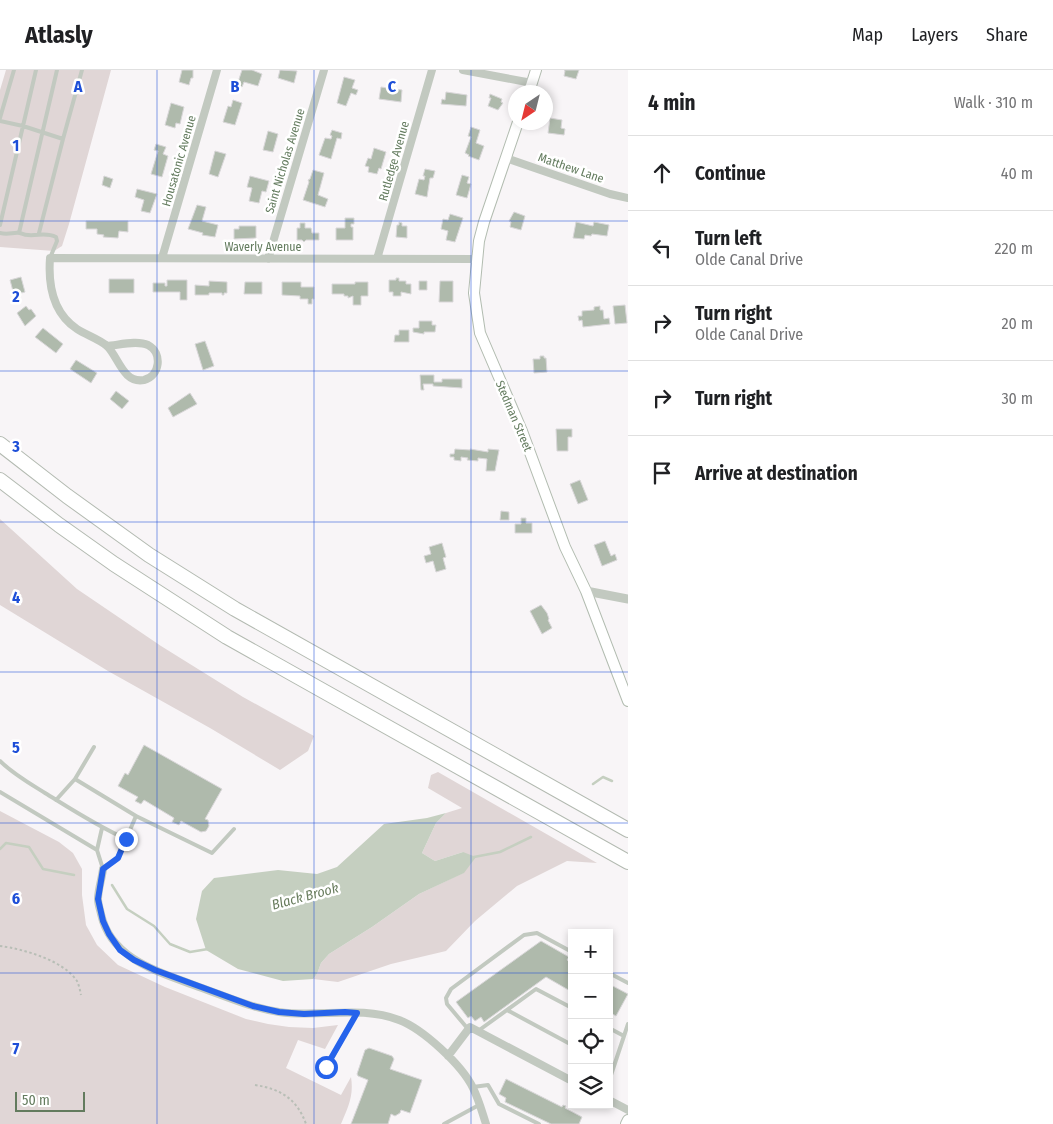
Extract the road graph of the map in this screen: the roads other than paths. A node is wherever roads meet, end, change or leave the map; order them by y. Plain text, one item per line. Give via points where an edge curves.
1 (14, 70) edge
2 (36, 70) edge
3 (57, 70) edge
4 (82, 70) edge
5 (218, 70) edge
6 (324, 70) edge
7 (432, 70) edge
8 (463, 70) edge
9 (536, 70) edge
10 (520, 85) edge
11 (532, 85) edge
12 (0, 119) edge
13 (24, 126) junction
14 (515, 130) edge
15 (43, 132) junction
16 (63, 140) junction
17 (506, 158) junction
18 (628, 198) edge
19 (0, 225) edge
20 (0, 233) edge
21 (19, 233) junction
22 (39, 233) junction
23 (50, 258) junction
24 (162, 258) junction
25 (268, 259) junction
26 (377, 259) junction
27 (476, 259) junction
28 (107, 346) junction
29 (0, 444) edge
30 (0, 480) edge
31 (586, 591) junction
32 (628, 599) edge
33 (628, 701) edge
34 (94, 747) dead end
35 (0, 761) edge
36 (75, 779) junction
37 (0, 792) edge
38 (56, 800) junction
39 (136, 816) junction
40 (102, 828) junction
41 (234, 829) dead end
42 (628, 830) edge
43 (126, 839) junction
44 (97, 850) junction
45 (628, 862) edge
46 (103, 869) junction
47 (568, 950) edge
48 (612, 974) edge
49 (628, 983) edge
50 (568, 1006) edge
51 (507, 1010) junction
52 (357, 1013) junction
53 (628, 1024) edge
54 (468, 1030) junction
55 (613, 1030) edge
56 (478, 1031) junction
57 (624, 1036) junction
58 (568, 1042) edge
59 (448, 1056) junction
60 (326, 1067) dead end
61 (614, 1067) edge
62 (568, 1079) edge
63 (473, 1087) junction
64 (613, 1102) edge
65 (479, 1104) junction
66 (628, 1110) edge
67 (628, 1120) edge
68 (444, 1124) edge
69 (486, 1124) edge
70 (539, 1124) edge
71 (626, 1124) edge

1 - 12 lane
2 - 13 lane
3 - 15 lane
4 - 16 lane
5 - 24 street, Housatonic Avenue
6 - 25 street, Saint Nicholas Avenue
7 - 26 street, Rutledge Avenue
8 - 10 street
9 - 11 main road
12 - 13 lane
13 - 15 lane
13 - 19 lane
14 - 17 main road, Stedman Street
15 - 16 lane
15 - 21 lane
16 - 22 lane
17 - 18 street, Matthew Lane
17 - 27 main road, Stedman Street via 484,222
20 - 21 lane
21 - 22 lane
22 - 23 lane via 51,234 57,239
23 - 24 street, Waverly Avenue
23 - 28 street via 50,284 58,309 75,328
24 - 25 street, Waverly Avenue
25 - 26 street, Waverly Avenue
26 - 27 street, Waverly Avenue
27 - 31 main road, Stedman Street via 474,293 480,333 565,547
28 - 28 street via 131,378 143,380 156,371 157,355 146,344
29 - 42 highway via 149,556 220,601
30 - 45 highway via 114,564 220,633
31 - 32 street
31 - 33 main road, Stedman Street
34 - 36 lane
35 - 38 lane
36 - 38 lane
36 - 39 lane
37 - 44 lane
38 - 40 lane
39 - 41 lane via 212,853
39 - 43 lane
40 - 43 lane
40 - 44 lane
43 - 46 lane via 118,858
44 - 46 lane
46 - 52 street via 98,899 103,921 120,950 134,960 253,1006 304,1014
47 - 54 lane via 537,934 524,936 451,989 446,998 447,1004
48 - 49 lane
50 - 51 lane via 536,989
51 - 56 lane
51 - 58 lane
52 - 59 street via 400,1020 437,1044
52 - 60 lane
53 - 57 lane
54 - 56 street via 470,1027
54 - 59 street
55 - 57 lane
56 - 62 street
57 - 61 lane
59 - 63 street
63 - 65 street
63 - 70 lane via 488,1085 499,1104
64 - 66 street
65 - 68 lane
65 - 69 street
67 - 71 main road

